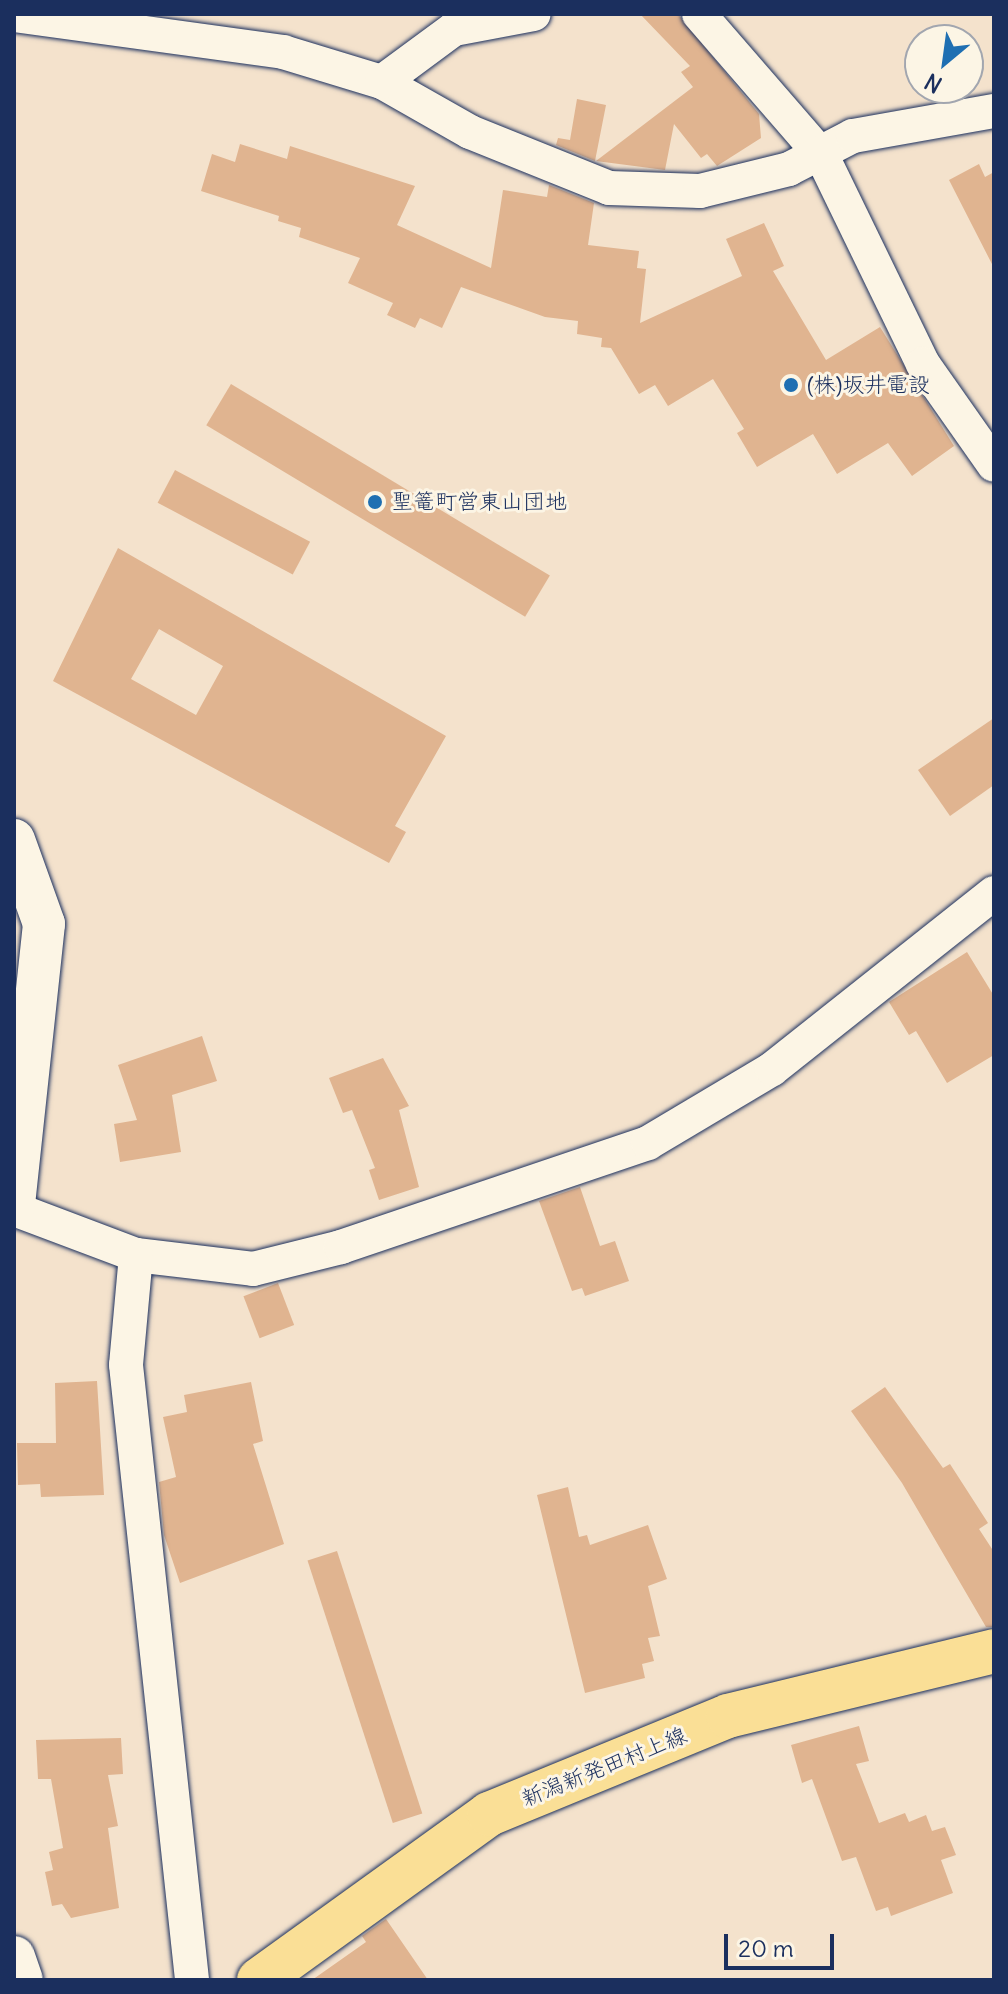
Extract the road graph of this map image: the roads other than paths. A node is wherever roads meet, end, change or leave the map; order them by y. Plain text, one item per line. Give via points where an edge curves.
1 (534, 14) edge
2 (699, 14) edge
3 (14, 15) edge
4 (382, 82) junction
5 (994, 111) edge
6 (822, 156) junction
7 (994, 465) edge
8 (14, 840) edge
9 (994, 893) edge
10 (14, 1208) edge
11 (136, 1255) junction
12 (994, 1651) edge
13 (14, 1957) edge
14 (22, 1980) edge
15 (192, 1980) edge
16 (259, 1980) edge

1 - 4 street via 454,29
2 - 6 street
3 - 4 street via 283,52
4 - 6 street via 470,132 609,188 700,191
5 - 6 street via 853,136
6 - 7 street via 923,364
8 - 10 street via 44,924
9 - 11 street via 772,1069 648,1143 341,1247 253,1269
10 - 11 street
11 - 15 street via 126,1365
12 - 16 main road, 新潟新発田村上線 via 728,1716 489,1814
13 - 14 street

